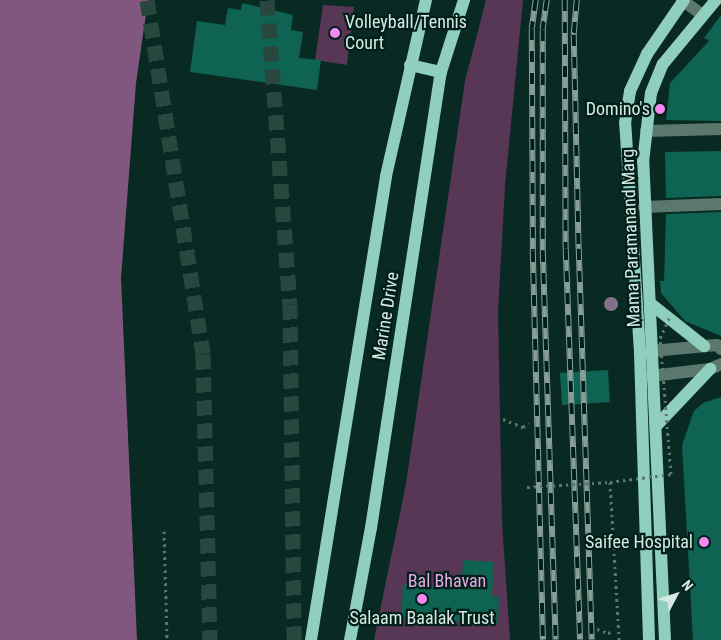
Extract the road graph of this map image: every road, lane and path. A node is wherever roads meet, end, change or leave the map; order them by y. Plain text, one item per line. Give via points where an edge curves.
1 (426, 0) edge
2 (464, 0) edge
3 (683, 0) edge
4 (716, 0) edge
5 (703, 15) junction
6 (410, 65) junction
7 (441, 72) junction
8 (721, 128) edge
9 (646, 131) junction
10 (721, 204) edge
11 (644, 207) junction
12 (651, 304) junction
13 (671, 314) dead end
14 (704, 346) junction
15 (721, 349) edge
16 (654, 351) junction
17 (640, 352) junction
18 (716, 367) edge
19 (654, 376) junction
20 (639, 377) junction
21 (503, 419) dead end
22 (530, 423) dead end
23 (656, 426) junction
24 (610, 482) junction
25 (527, 487) dead end
26 (164, 531) dead end
27 (597, 629) dead end
28 (614, 631) dead end
29 (167, 640) edge
30 (311, 640) edge
31 (350, 640) edge
32 (619, 640) edge
33 (650, 640) edge
34 (665, 640) edge

1 - 6 main road, Marine Drive
2 - 7 main road, Marine Drive
3 - 5 street
3 - 17 main road, Mama Paramanand Marg via 647,54 630,91 625,123
4 - 5 main road, Mama Paramanand Marg
5 - 9 main road, Mama Paramanand Marg via 663,64 651,93
6 - 7 main road
6 - 30 main road, Marine Drive via 386,176
7 - 31 main road, Marine Drive via 371,528
8 - 9 street
9 - 11 main road, Mama Paramanand Marg
10 - 11 street
11 - 12 main road, Mama Paramanand Marg
12 - 14 main road
12 - 16 main road, Mama Paramanand Marg
13 - 24 path, bridge via 660,338 671,474
14 - 15 street via 717,345
14 - 16 street
16 - 17 street
16 - 19 main road, Mama Paramanand Marg
17 - 20 main road, Mama Paramanand Marg
18 - 19 street
18 - 23 main road
19 - 20 street
19 - 23 main road, Mama Paramanand Marg
20 - 33 main road, Mama Paramanand Marg
21 - 22 path via 523,427
23 - 34 main road, Mama Paramanand Marg
24 - 25 path, bridge
24 - 32 path
26 - 29 path
27 - 28 path via 608,633

